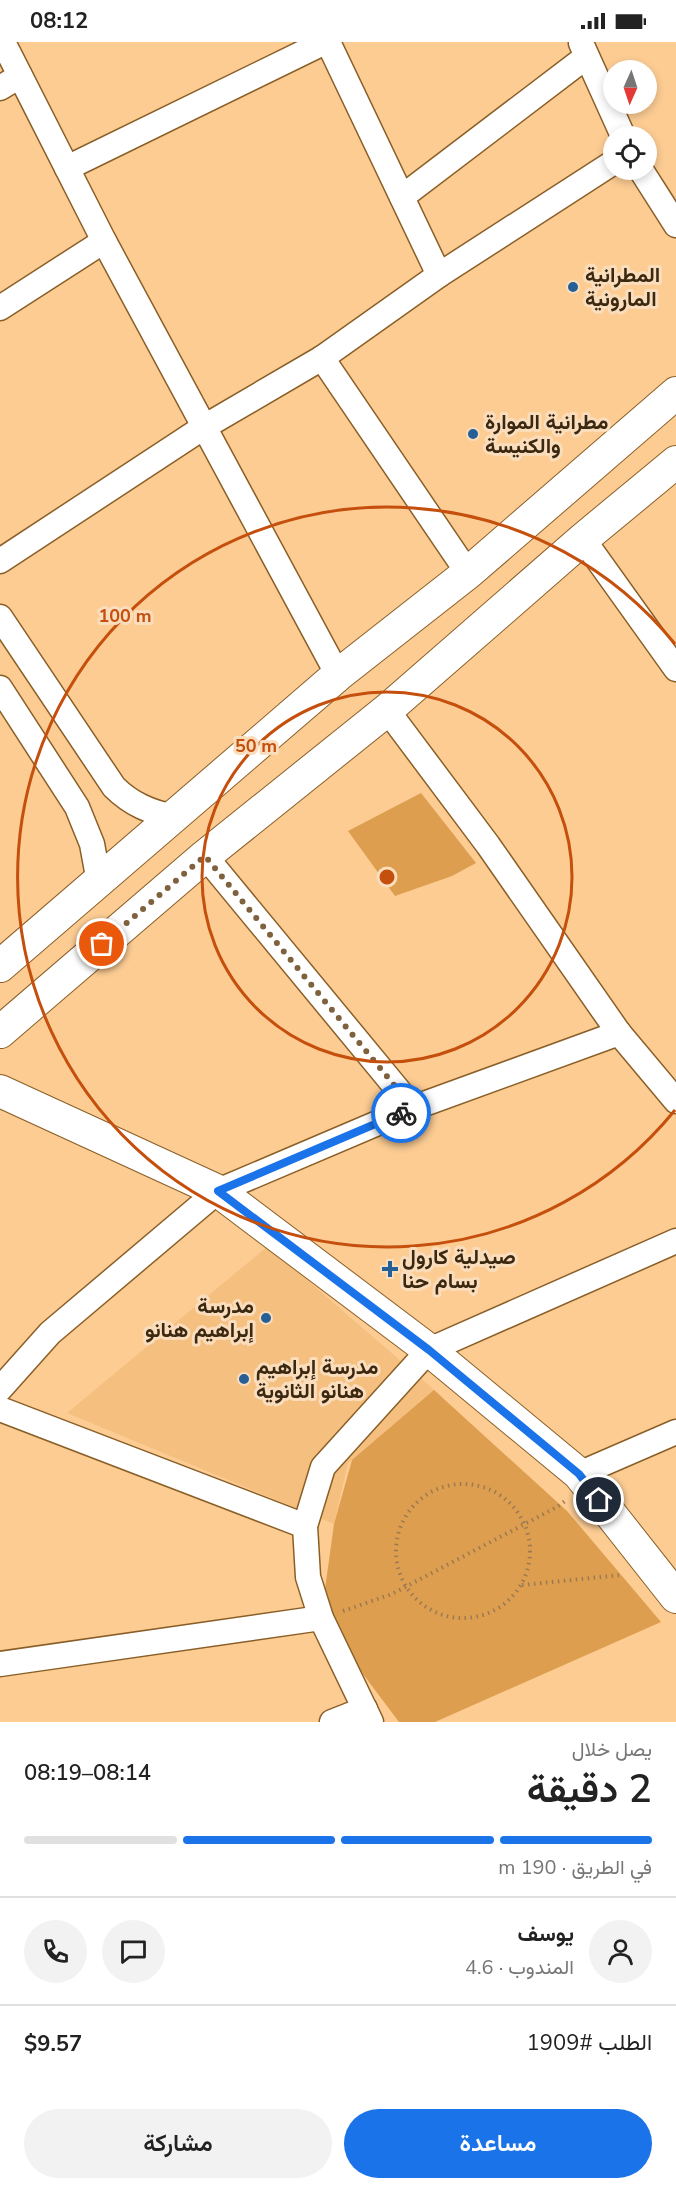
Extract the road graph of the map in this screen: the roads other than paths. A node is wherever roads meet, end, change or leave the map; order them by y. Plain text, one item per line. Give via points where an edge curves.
1 (3, 42) edge
2 (326, 42) edge
3 (583, 50) edge
4 (10, 82) edge
5 (618, 126) edge
6 (67, 168) junction
7 (603, 169) edge
8 (647, 180) edge
9 (402, 197) junction
10 (676, 225) edge
11 (105, 241) junction
12 (439, 275) junction
13 (0, 308) edge
14 (322, 358) junction
15 (676, 393) edge
16 (204, 427) junction
17 (676, 462) edge
18 (584, 539) junction
19 (0, 561) edge
20 (468, 573) junction
21 (0, 617) edge
22 (676, 669) edge
23 (339, 675) junction
24 (0, 688) edge
25 (387, 710) junction
26 (174, 817) junction
27 (205, 856) junction
28 (99, 882) junction
29 (0, 966) edge
30 (0, 1032) edge
31 (619, 1033) junction
32 (0, 1090) edge
33 (676, 1101) edge
34 (413, 1108) junction
35 (218, 1191) junction
36 (676, 1241) edge
37 (429, 1350) junction
38 (0, 1389) edge
39 (0, 1409) edge
40 (676, 1432) edge
41 (583, 1479) junction
42 (305, 1526) junction
43 (676, 1597) edge
44 (321, 1618) junction
45 (0, 1664) edge
46 (368, 1716) edge
47 (332, 1722) edge

1 - 4 street
2 - 6 street
2 - 9 street
3 - 5 street
3 - 9 street
4 - 6 street
6 - 11 street
7 - 12 street
8 - 10 street
9 - 12 street
11 - 13 street
11 - 16 street
12 - 14 street
14 - 16 street
14 - 20 street
15 - 20 main road
16 - 19 street
16 - 23 street
17 - 18 main road
18 - 22 street
18 - 25 main road
20 - 23 main road
21 - 26 street via 114,787 148,810
23 - 26 main road
24 - 28 street via 77,807 92,844
25 - 27 main road
25 - 31 street via 488,844
26 - 28 main road
27 - 30 main road
27 - 34 street
28 - 29 main road
31 - 33 street
31 - 34 street
32 - 35 main road
34 - 35 street
35 - 37 main road
35 - 38 street via 50,1333
36 - 37 street
37 - 41 main road
37 - 42 street via 323,1467
39 - 42 street
40 - 41 street
41 - 43 main road
42 - 44 street via 308,1577
44 - 45 street
44 - 46 street
46 - 47 street

